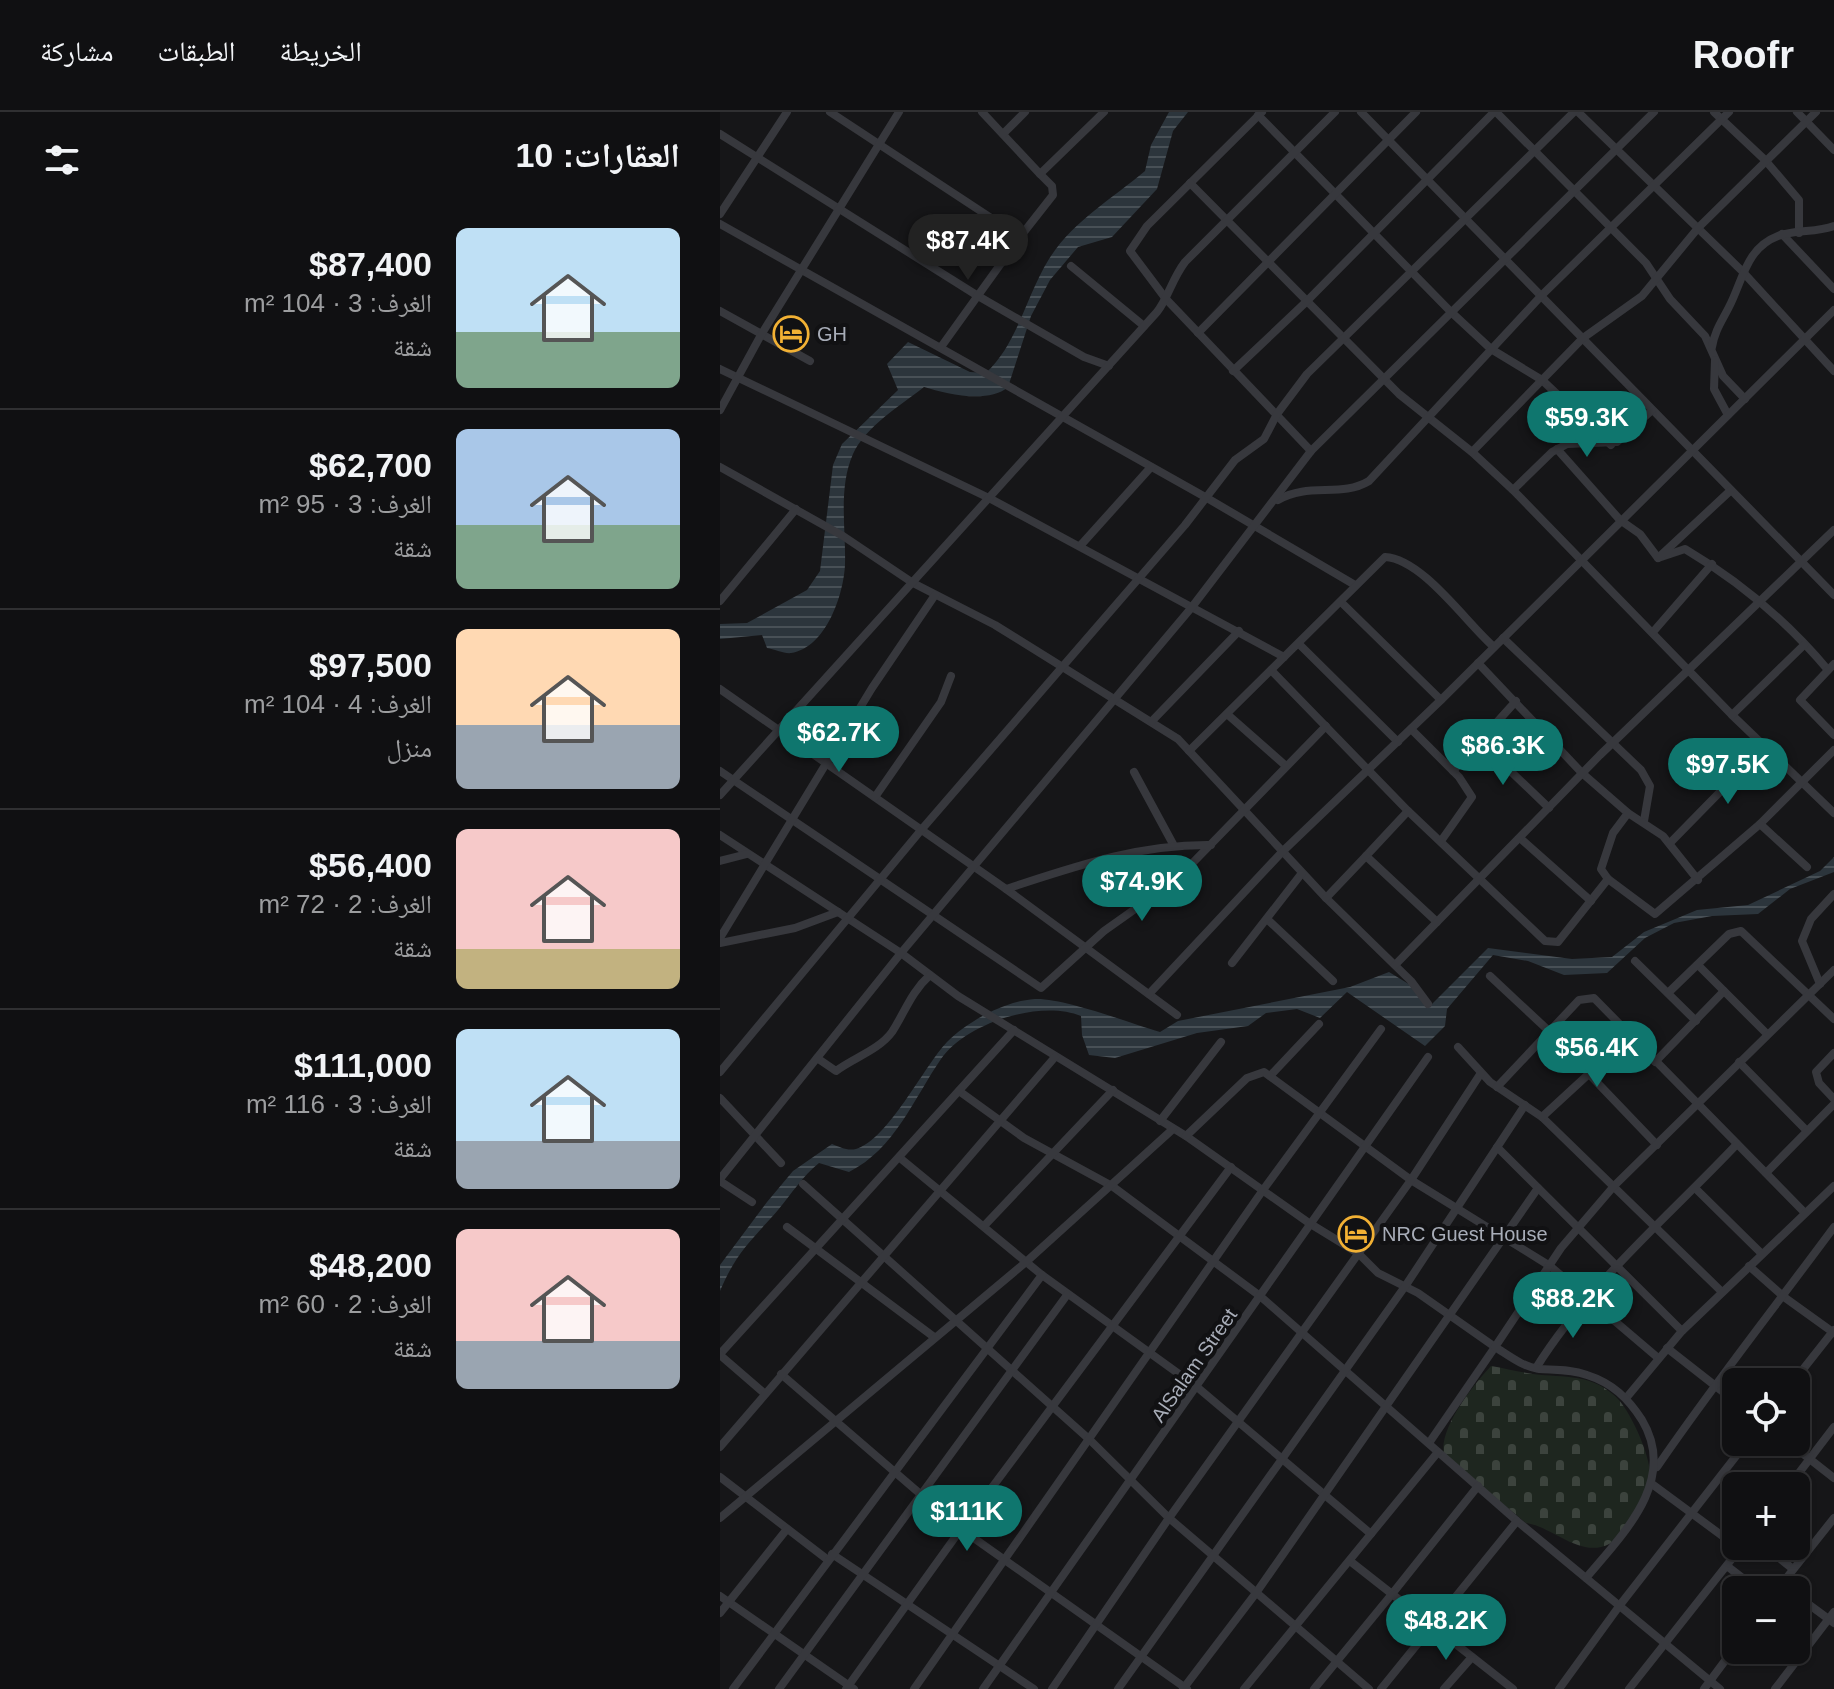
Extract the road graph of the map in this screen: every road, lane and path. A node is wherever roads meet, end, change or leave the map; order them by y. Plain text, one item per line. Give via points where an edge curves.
1 (787, 112) edge
2 (830, 112) edge
3 (899, 112) edge
4 (982, 112) edge
5 (1025, 112) edge
6 (1104, 112) edge
7 (1335, 112) edge
8 (1361, 112) edge
9 (1416, 112) edge
10 (1495, 112) edge
11 (1576, 112) edge
12 (1654, 112) edge
13 (1729, 112) edge
14 (1797, 112) edge
15 (1816, 112) edge
16 (1260, 114) edge
17 (1718, 116) edge
18 (1806, 121) junction
19 (720, 134) edge
20 (1003, 134) junction
21 (1387, 140) junction
22 (879, 144) junction
23 (1615, 148) junction
24 (1834, 150) edge
25 (1535, 152) junction
26 (1294, 153) junction
27 (757, 158) junction
28 (1765, 160) junction
29 (1040, 174) junction
30 (1427, 181) junction
31 (1190, 183) junction
32 (1654, 186) junction
33 (1572, 190) junction
34 (1335, 193) junction
35 (840, 207) junction
36 (720, 214) edge
37 (1466, 218) junction
38 (1226, 220) junction
39 (720, 224) edge
40 (1834, 226) edge
41 (1698, 228) junction
42 (1611, 229) junction
43 (1375, 233) junction
44 (1799, 233) junction
45 (1782, 234) junction
46 (1020, 237) junction
47 (1503, 259) junction
48 (1267, 262) junction
49 (1071, 266) dead end
50 (801, 271) junction
51 (1412, 271) junction
52 (1742, 271) junction
53 (1657, 276) junction
54 (1834, 289) edge
55 (1542, 295) junction
56 (978, 296) junction
57 (1166, 299) junction
58 (1306, 302) junction
59 (1834, 310) edge
60 (720, 311) edge
61 (1450, 311) junction
62 (1144, 326) junction
63 (1198, 333) junction
64 (761, 335) junction
65 (1342, 337) junction
66 (1583, 338) junction
67 (1804, 340) junction
68 (941, 347) junction
69 (1712, 348) junction
70 (1491, 349) junction
71 (1715, 358) junction
72 (810, 361) dead end
73 (1109, 366) junction
74 (720, 369) edge
75 (1233, 371) junction
76 (1834, 371) edge
77 (738, 378) junction
78 (1382, 378) junction
79 (1542, 380) junction
80 (1745, 399) junction
81 (720, 410) edge
82 (1652, 410) junction
83 (1277, 414) junction
84 (1728, 415) junction
85 (1426, 416) junction
86 (1064, 417) junction
87 (1611, 445) junction
88 (1557, 449) junction
89 (1311, 451) junction
90 (1690, 451) junction
91 (1472, 452) junction
92 (720, 467) edge
93 (1151, 467) junction
94 (1513, 490) junction
95 (1730, 491) junction
96 (989, 498) junction
97 (1207, 498) junction
98 (1274, 502) junction
99 (796, 509) junction
100 (1620, 520) junction
101 (1256, 527) junction
102 (1834, 530) edge
103 (1080, 546) junction
104 (1658, 558) junction
105 (1581, 559) junction
106 (1801, 563) junction
107 (1712, 564) junction
108 (1139, 578) junction
109 (913, 583) junction
110 (1355, 585) junction
111 (935, 595) junction
112 (1834, 595) edge
113 (720, 601) edge
114 (1760, 601) junction
115 (1341, 602) junction
116 (1192, 607) junction
117 (1239, 631) junction
118 (1653, 632) junction
119 (1503, 638) junction
120 (1299, 644) junction
121 (1804, 645) junction
122 (1494, 647) junction
123 (1284, 657) junction
124 (1478, 663) junction
125 (1831, 667) edge
126 (1064, 668) junction
127 (1689, 669) junction
128 (1271, 670) junction
129 (951, 676) dead end
130 (720, 689) edge
131 (1115, 699) junction
132 (1441, 700) junction
133 (1516, 701) junction
134 (1227, 714) junction
135 (1732, 715) junction
136 (1152, 721) junction
137 (1326, 726) junction
138 (1411, 729) junction
139 (778, 730) junction
140 (1834, 735) edge
141 (1398, 742) junction
142 (1480, 742) junction
143 (1613, 743) junction
144 (1764, 747) junction
145 (1834, 750) edge
146 (1189, 751) junction
147 (827, 764) junction
148 (1286, 766) junction
149 (1369, 769) junction
150 (720, 771) edge
151 (1453, 771) junction
152 (1134, 772) dead end
153 (1582, 773) junction
154 (733, 780) junction
155 (1801, 784) junction
156 (720, 795) edge
157 (875, 797) junction
158 (1549, 808) junction
159 (1408, 811) junction
160 (1245, 812) junction
161 (1628, 813) junction
162 (1834, 813) edge
163 (792, 819) junction
164 (1644, 821) junction
165 (1760, 824) junction
166 (922, 829) junction
167 (720, 835) edge
168 (1521, 839) junction
169 (1441, 841) junction
170 (1670, 843) junction
171 (1173, 844) junction
172 (1211, 845) junction
173 (1282, 852) junction
174 (747, 854) junction
175 (1366, 856) junction
176 (720, 861) edge
177 (763, 863) junction
178 (974, 867) junction
179 (1807, 867) dead end
180 (1302, 873) junction
181 (1608, 879) junction
182 (882, 880) junction
183 (1481, 880) junction
184 (1698, 880) junction
185 (1006, 889) junction
186 (1834, 894) edge
187 (1326, 898) junction
188 (1591, 901) junction
189 (838, 912) junction
190 (934, 916) junction
191 (850, 919) junction
192 (1267, 919) junction
193 (1437, 922) junction
194 (720, 940) edge
195 (1085, 947) junction
196 (901, 953) junction
197 (1635, 961) dead end
198 (1232, 963) dead end
199 (1395, 965) junction
200 (1698, 965) junction
201 (1834, 970) edge
202 (930, 975) junction
203 (1490, 976) dead end
204 (1333, 981) dead end
205 (1820, 984) junction
206 (1724, 991) junction
207 (1668, 993) junction
208 (1149, 994) junction
209 (1808, 996) junction
210 (1428, 1004) dead end
211 (1177, 1015) dead end
212 (1834, 1019) edge
213 (1696, 1021) junction
214 (1319, 1024) dead end
215 (1381, 1029) dead end
216 (1014, 1030) junction
217 (1550, 1032) junction
218 (1767, 1034) junction
219 (1630, 1036) junction
220 (1221, 1042) dead end
221 (1458, 1047) dead end
222 (1834, 1053) edge
223 (1055, 1057) junction
224 (1428, 1057) dead end
225 (817, 1058) junction
226 (1655, 1062) junction
227 (1739, 1062) junction
228 (720, 1072) edge
229 (1481, 1073) junction
230 (1589, 1074) junction
231 (1270, 1076) junction
232 (1497, 1087) junction
233 (1113, 1090) junction
234 (959, 1091) junction
235 (720, 1098) edge
236 (1834, 1101) edge
237 (1525, 1105) junction
238 (1697, 1106) junction
239 (1318, 1113) junction
240 (1542, 1117) junction
241 (1160, 1121) junction
242 (999, 1122) junction
243 (1173, 1129) junction
244 (1806, 1130) junction
245 (756, 1134) junction
246 (1186, 1136) junction
247 (1737, 1144) junction
248 (1657, 1145) junction
249 (1363, 1147) junction
250 (1497, 1147) junction
251 (1052, 1153) junction
252 (900, 1158) junction
253 (781, 1163) dead end
254 (1231, 1167) junction
255 (1766, 1173) junction
256 (720, 1180) edge
257 (1411, 1180) junction
258 (803, 1184) dead end
259 (1112, 1186) junction
260 (1614, 1186) junction
261 (1834, 1186) edge
262 (1538, 1188) junction
263 (1695, 1188) junction
264 (938, 1190) junction
265 (1263, 1190) junction
266 (752, 1202) dead end
267 (1455, 1209) junction
268 (1804, 1212) junction
269 (841, 1217) junction
270 (1309, 1223) junction
271 (1655, 1225) junction
272 (984, 1226) junction
273 (787, 1227) dead end
274 (1577, 1227) junction
275 (1834, 1227) edge
276 (1179, 1235) junction
277 (1502, 1237) junction
278 (815, 1246) junction
279 (1358, 1253) junction
280 (1762, 1254) junction
281 (883, 1256) junction
282 (1214, 1260) junction
283 (1026, 1262) junction
284 (1550, 1266) junction
285 (1617, 1266) junction
286 (1749, 1266) junction
287 (1042, 1275) junction
288 (862, 1281) junction
289 (1406, 1285) junction
290 (1722, 1292) junction
291 (1067, 1295) junction
292 (1260, 1296) junction
293 (1588, 1297) junction
294 (1784, 1297) junction
295 (1451, 1315) junction
296 (955, 1320) junction
297 (1112, 1328) junction
298 (1682, 1331) junction
299 (1833, 1331) edge
300 (1304, 1332) junction
301 (934, 1337) junction
302 (1495, 1347) junction
303 (1667, 1348) junction
304 (987, 1351) junction
305 (1148, 1353) junction
306 (720, 1355) edge
307 (1657, 1357) junction
308 (1536, 1368) junction
309 (1804, 1368) edge
310 (1346, 1369) junction
311 (1011, 1371) junction
312 (781, 1374) junction
313 (1713, 1384) junction
314 (1197, 1387) junction
315 (1722, 1391) edge
316 (764, 1393) junction
317 (1627, 1397) junction
318 (1386, 1404) junction
319 (1053, 1407) junction
320 (836, 1422) junction
321 (1238, 1422) junction
322 (1834, 1427) edge
323 (1090, 1440) junction
324 (1429, 1443) junction
325 (720, 1447) edge
326 (1438, 1452) junction
327 (1736, 1456) edge
328 (1806, 1456) edge
329 (1282, 1458) junction
330 (1810, 1459) junction
331 (1656, 1469) junction
332 (895, 1472) junction
333 (1800, 1472) edge
334 (720, 1477) edge
335 (1834, 1478) edge
336 (1132, 1479) junction
337 (1652, 1484) junction
338 (1478, 1486) junction
339 (1324, 1493) junction
340 (921, 1495) junction
341 (746, 1497) junction
342 (1692, 1513) junction
343 (720, 1518) edge
344 (1169, 1518) junction
345 (1834, 1518) edge
346 (1517, 1521) junction
347 (787, 1529) junction
348 (961, 1529) junction
349 (1371, 1534) junction
350 (1722, 1535) edge
351 (1211, 1556) junction
352 (830, 1557) junction
353 (1004, 1560) junction
354 (1731, 1560) edge
355 (1782, 1560) edge
356 (1350, 1561) junction
357 (1727, 1566) junction
358 (1793, 1569) junction
359 (862, 1574) junction
360 (1740, 1576) edge
361 (1789, 1576) edge
362 (1586, 1578) junction
363 (1050, 1593) junction
364 (1256, 1593) junction
365 (1392, 1594) junction
366 (720, 1596) edge
367 (729, 1603) junction
368 (1810, 1604) edge
369 (907, 1605) junction
370 (1620, 1605) junction
371 (720, 1613) edge
372 (1832, 1618) edge
373 (1433, 1626) junction
374 (1097, 1627) junction
375 (1295, 1627) junction
376 (774, 1632) junction
377 (952, 1634) junction
378 (1666, 1646) junction
379 (804, 1653) junction
380 (1142, 1656) junction
381 (1472, 1657) junction
382 (1336, 1662) junction
383 (1723, 1664) edge
384 (999, 1665) junction
385 (1707, 1686) edge
386 (850, 1688) edge
387 (1185, 1688) edge
388 (1510, 1688) edge
389 (733, 1689) edge
390 (779, 1689) edge
391 (914, 1689) edge
392 (983, 1689) edge
393 (1034, 1689) edge
394 (1052, 1689) edge
395 (1118, 1689) edge
396 (1244, 1689) edge
397 (1314, 1689) edge
398 (1369, 1689) edge
399 (1381, 1689) edge
400 (1444, 1689) edge
401 (1559, 1689) edge
402 (1629, 1689) edge
403 (1720, 1689) edge
404 (1775, 1689) edge

1 - 27 street
2 - 22 street
3 - 22 street
4 - 20 street
5 - 20 street
6 - 29 street
7 - 26 street
8 - 21 street
9 - 21 street
10 - 25 street
10 - 30 street
11 - 23 street
11 - 25 street
12 - 23 street
13 - 17 street
14 - 18 street
15 - 18 street
16 - 26 street
16 - 31 street
17 - 28 street
17 - 32 street
18 - 24 street
18 - 28 street
19 - 27 street
20 - 29 street
21 - 30 street
21 - 34 street
22 - 35 street
22 - 46 street
23 - 32 street
23 - 33 street
25 - 33 street
25 - 37 street
26 - 34 street
26 - 38 street
27 - 35 street
27 - 36 street
28 - 41 street
28 - 44 street via 1799,200
29 - 46 street via 1053,195
30 - 37 street
30 - 43 street
31 - 38 street
31 - 57 street via 1131,246 1132,257
32 - 41 street
32 - 42 street
33 - 42 street
33 - 47 street
34 - 43 street
34 - 48 street
35 - 50 street
35 - 56 street
37 - 47 street
37 - 51 street
38 - 48 street
38 - 57 street via 1177,272
39 - 50 street
40 - 44 street
41 - 52 street
41 - 53 street
42 - 53 street
42 - 55 street
43 - 51 street
43 - 58 street
44 - 45 street
45 - 52 street via 1764,244
45 - 54 street
46 - 56 street
47 - 55 street
47 - 61 street
48 - 58 street
48 - 63 street
49 - 62 street
50 - 64 street
50 - 68 street
51 - 61 street
51 - 65 street
52 - 67 street
52 - 69 street
53 - 66 street via 1642,296
53 - 69 street
55 - 66 street
55 - 70 street
56 - 68 street
56 - 73 street
57 - 62 street
57 - 63 street
58 - 65 street
58 - 75 street
59 - 67 street
60 - 64 street
61 - 70 street
61 - 78 street
62 - 73 street
63 - 75 street
64 - 72 street
64 - 77 street
65 - 78 street
65 - 83 street
66 - 79 street
66 - 82 street
67 - 76 street
67 - 80 street
68 - 86 street
69 - 71 street
70 - 79 street
70 - 85 street
71 - 80 street via 1723,376
71 - 84 street via 1714,389
73 - 86 street
74 - 77 street
75 - 83 street
77 - 81 street
77 - 96 street
78 - 85 street
78 - 89 street
79 - 87 street
79 - 91 street
80 - 84 street
82 - 87 street
82 - 90 street
83 - 89 street
83 - 97 street via 1264,439 1235,460
84 - 90 street
85 - 91 street
85 - 98 street via 1364,484 1295,491
86 - 93 street
86 - 96 street
87 - 88 street via 1574,442
88 - 94 street
88 - 100 street
89 - 98 street
90 - 95 street
90 - 100 street
91 - 94 street
92 - 99 street
93 - 97 street
93 - 103 street
94 - 105 street
95 - 104 street
95 - 106 street
96 - 103 street
96 - 109 street
97 - 101 street
97 - 108 street
98 - 101 street
99 - 109 street
99 - 113 street
100 - 104 street via 1640,534
100 - 105 street
101 - 110 street
101 - 116 street
102 - 106 street
103 - 108 street
104 - 107 street via 1685,549
105 - 118 street
105 - 119 street
106 - 112 street
106 - 114 street
107 - 114 street
107 - 118 street
108 - 116 street
108 - 126 street
109 - 111 street
109 - 139 street
110 - 115 street
110 - 122 street via 1381,559 1396,558 1450,598
111 - 126 street
111 - 147 street
114 - 121 street
114 - 127 street
115 - 120 street
115 - 132 street
116 - 117 street
116 - 131 street
117 - 123 street
117 - 136 street
118 - 127 street
119 - 122 street
119 - 143 street
120 - 123 street
120 - 141 street
121 - 125 street
121 - 135 street
122 - 124 street
123 - 128 street
124 - 132 street
124 - 133 street
125 - 140 street via 1800,700
126 - 131 street
126 - 166 street
127 - 135 street
127 - 143 street
128 - 134 street
128 - 137 street
129 - 157 street via 941,702
130 - 139 street
131 - 136 street
131 - 178 street
132 - 138 street
133 - 142 street
133 - 153 street
134 - 146 street
134 - 148 street
135 - 144 street
136 - 146 street
137 - 148 street
137 - 149 street
138 - 141 street
138 - 151 street
139 - 147 street
139 - 154 street
141 - 149 street
142 - 151 street
142 - 158 street
143 - 153 street
143 - 164 street via 1649,781
144 - 155 street
144 - 170 street
145 - 155 street
146 - 160 street
147 - 157 street
147 - 163 street
148 - 160 street
149 - 159 street
149 - 173 street
150 - 154 street
151 - 169 street via 1472,797
152 - 171 street
153 - 158 street
153 - 161 street
154 - 156 street
154 - 163 street
155 - 162 street
155 - 165 street
157 - 166 street
158 - 168 street
159 - 169 street
159 - 175 street
160 - 172 street
160 - 173 street
161 - 164 street
161 - 181 street via 1602,860
163 - 177 street
163 - 182 street
164 - 170 street
165 - 179 street
165 - 184 street
166 - 178 street
166 - 182 street
167 - 174 street
168 - 183 street
168 - 188 street
169 - 183 street
170 - 184 street
171 - 172 street
171 - 185 street via 1106,857
172 - 195 street via 1176,880
173 - 180 street
173 - 208 street
174 - 176 street
174 - 177 street
175 - 187 street
175 - 193 street
177 - 189 street
177 - 194 street
178 - 185 street
178 - 190 street
180 - 187 street
180 - 192 street
181 - 184 street via 1655,914
181 - 188 street
182 - 190 street
182 - 191 street
183 - 188 street via 1551,944
183 - 193 street
185 - 195 street
186 - 205 street via 1811,919 1802,941
187 - 199 street
189 - 191 street
189 - 194 street via 795,928
190 - 195 street via 1039,987 1047,986
190 - 196 street
191 - 196 street
191 - 228 street
192 - 198 street
192 - 204 street
193 - 199 street
195 - 208 street
196 - 202 street
196 - 225 street
197 - 207 street
199 - 210 street
200 - 206 street
200 - 207 street
200 - 209 street via 1729,934 1741,931
201 - 205 street
202 - 216 street
202 - 225 street via 911,996 891,1033 875,1047 836,1071
203 - 217 street
205 - 209 street
206 - 213 street
206 - 218 street
207 - 213 street
208 - 211 street
209 - 212 street
209 - 218 street
213 - 226 street
214 - 231 street
215 - 239 street
216 - 223 street
216 - 234 street
217 - 219 street via 1588,997
217 - 232 street
218 - 227 street
219 - 226 street
219 - 230 street
220 - 241 street
221 - 229 street
222 - 236 street via 1816,1072
223 - 233 street
223 - 242 street
224 - 249 street, AlSalam Street
225 - 245 street
226 - 238 street
227 - 238 street
227 - 244 street
229 - 232 street
229 - 257 street
230 - 240 street
230 - 248 street
231 - 239 street
231 - 246 street via 1260,1072 1247,1078
232 - 237 street
233 - 241 street
233 - 251 street
234 - 242 street
234 - 252 street
235 - 245 street
236 - 244 street
237 - 240 street
237 - 250 street
238 - 247 street
238 - 248 street
239 - 249 street
239 - 265 street
240 - 260 street
241 - 243 street
242 - 251 street
242 - 264 street
243 - 246 street
243 - 259 street
244 - 255 street
245 - 253 street
245 - 256 street
246 - 254 street
247 - 255 street
247 - 263 street
248 - 260 street
249 - 257 street
249 - 270 street, AlSalam Street
250 - 262 street
250 - 267 street
251 - 259 street
251 - 272 street
252 - 264 street
252 - 269 street
254 - 265 street
254 - 276 street
255 - 268 street
256 - 266 street
257 - 267 street
257 - 279 street
258 - 269 street
259 - 276 street
259 - 283 street
260 - 271 street
260 - 274 street
261 - 268 street
262 - 274 street
262 - 277 street
263 - 271 street
263 - 280 street
264 - 272 street
264 - 281 street
265 - 270 street
265 - 282 street
267 - 277 street
267 - 289 street
268 - 280 street
269 - 278 street
269 - 281 street
270 - 279 street
270 - 292 street, AlSalam Street
271 - 285 street
271 - 290 street
272 - 283 street
273 - 278 street
274 - 284 street
274 - 285 street
275 - 294 street
276 - 282 street
276 - 297 street
277 - 284 street
277 - 295 street
278 - 288 street
278 - 306 street
279 - 289 street via 1378,1273
279 - 300 street
280 - 286 street
281 - 288 street
281 - 296 street
282 - 292 street
282 - 305 street
283 - 287 street
283 - 296 street
284 - 293 street
284 - 302 street
285 - 293 street
285 - 298 street
286 - 290 street
286 - 294 street
287 - 291 street
287 - 304 street
288 - 301 street
288 - 312 street
289 - 295 street
289 - 310 street
290 - 298 street
291 - 297 street
291 - 311 street
292 - 300 street
292 - 314 street, AlSalam Street
293 - 307 street
293 - 308 street
294 - 299 street
294 - 313 street
295 - 302 street
295 - 318 street
296 - 301 street
296 - 304 street
297 - 305 street
297 - 319 street
298 - 303 street
299 - 309 street
300 - 310 street
300 - 321 street
301 - 320 street
302 - 308 street
302 - 324 street
303 - 307 street
303 - 313 street
304 - 311 street
304 - 332 street
305 - 314 street
305 - 323 street
306 - 316 street
307 - 317 street
308 - 317 street via 1584,1374
310 - 318 street
310 - 329 street
311 - 319 street
311 - 340 street
312 - 316 street
312 - 320 street
313 - 315 street
313 - 331 street
314 - 321 street
314 - 336 street, AlSalam Street
316 - 325 street
317 - 331 street via 1653,1440
318 - 324 street
318 - 339 street
319 - 323 street
319 - 348 street
320 - 332 street
320 - 341 street
321 - 329 street
321 - 344 street
322 - 330 street
323 - 336 street
323 - 353 street
324 - 326 street
326 - 338 street
326 - 349 street
327 - 342 street
328 - 330 street
329 - 339 street
329 - 351 street
330 - 333 street
330 - 335 street
331 - 337 street
332 - 340 street
332 - 352 street
334 - 341 street
336 - 344 street
336 - 363 street, AlSalam Street
337 - 342 street
337 - 362 street via 1622,1536
338 - 346 street
338 - 365 street
339 - 349 street
339 - 364 street
340 - 348 street
340 - 359 street
341 - 343 street
341 - 347 street
342 - 350 street
342 - 370 street
344 - 351 street
344 - 374 street
345 - 358 street
346 - 362 street
346 - 373 street
347 - 352 street
347 - 367 street
348 - 353 street
348 - 369 street
349 - 356 street
351 - 364 street
351 - 380 street
352 - 359 street
352 - 376 street
353 - 363 street
353 - 377 street
354 - 357 street
355 - 358 street
356 - 365 street
356 - 375 street
357 - 360 street
357 - 378 street
358 - 361 street
359 - 369 street
359 - 379 street
362 - 370 street
363 - 374 street
363 - 384 street, AlSalam Street
364 - 375 street
364 - 387 street
365 - 373 street
365 - 382 street
366 - 367 street
367 - 371 street
367 - 376 street
368 - 372 street
369 - 377 street
369 - 386 street
370 - 378 street
370 - 401 street
372 - 404 street
373 - 381 street
373 - 399 street
374 - 380 street
374 - 394 street
375 - 382 street
375 - 396 street
376 - 379 street
376 - 389 street
377 - 384 street
377 - 391 street
378 - 385 street
378 - 402 street
379 - 386 street
379 - 390 street
380 - 387 street
380 - 395 street
381 - 388 street
381 - 400 street
382 - 397 street
382 - 398 street
383 - 385 street
384 - 392 street, AlSalam Street
384 - 393 street
385 - 403 street

